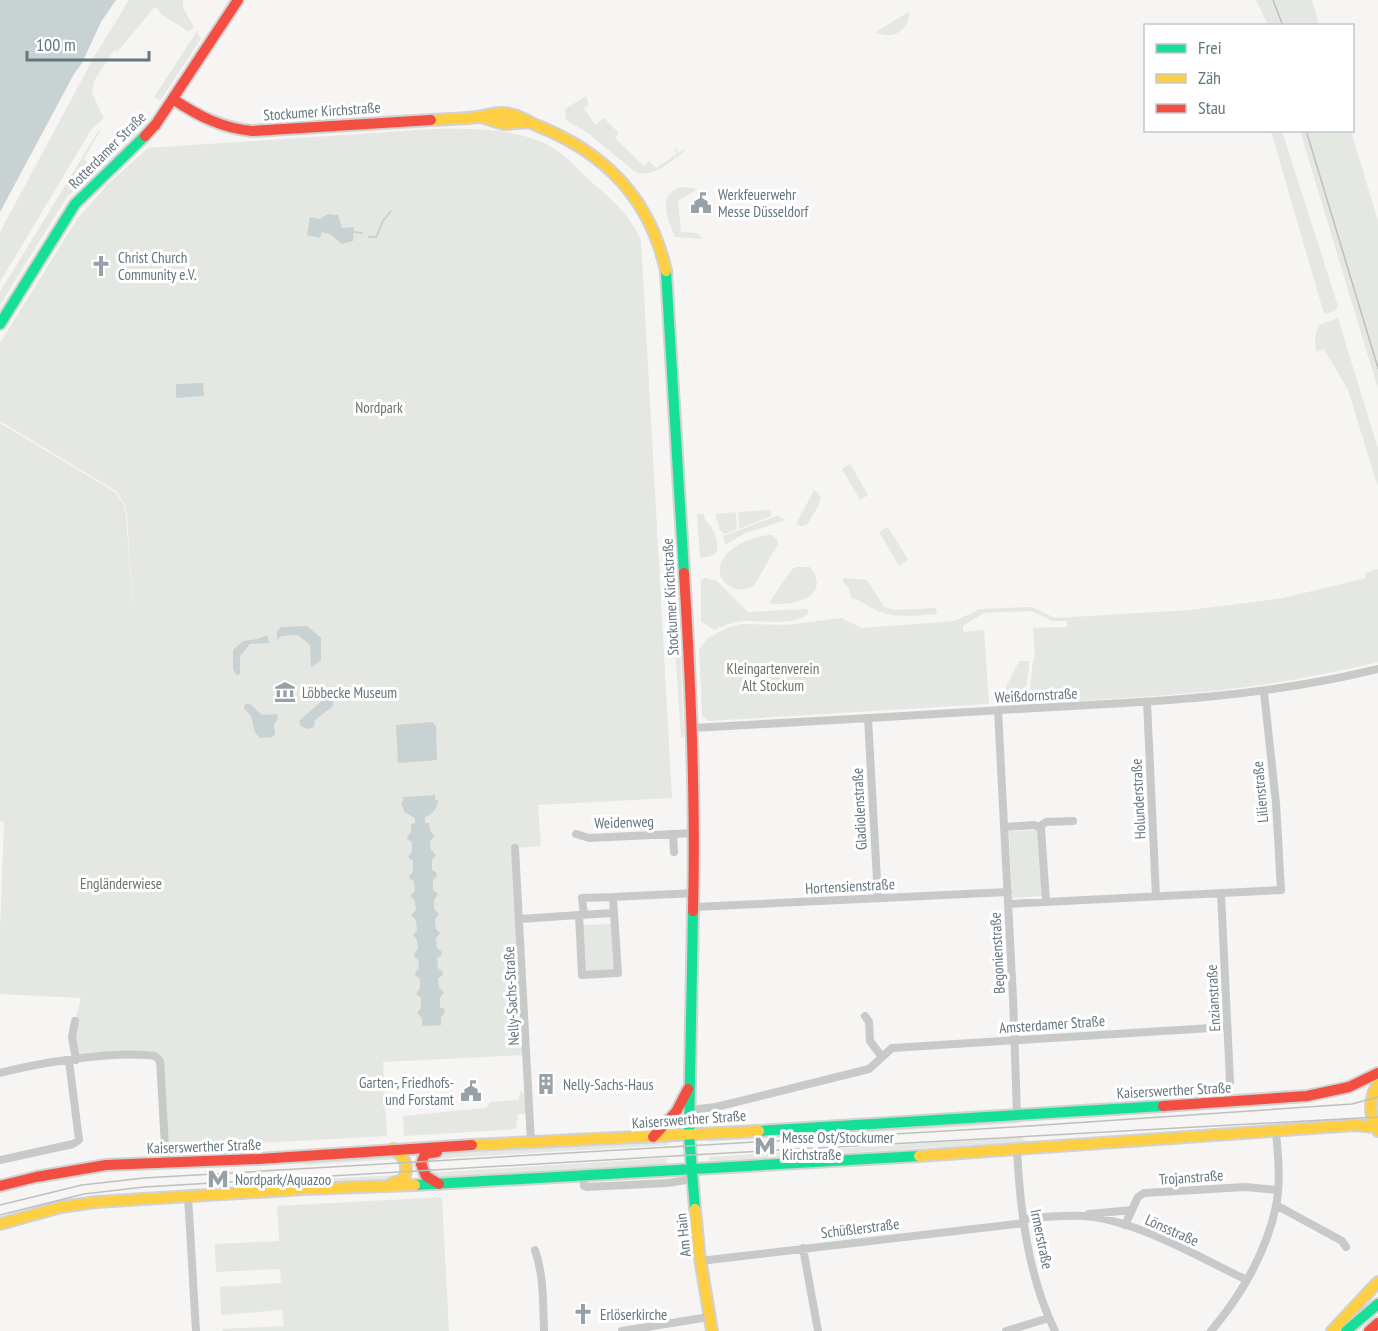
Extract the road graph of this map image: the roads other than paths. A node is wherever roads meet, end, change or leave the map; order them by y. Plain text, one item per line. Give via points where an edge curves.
1 (238, 0) edge
2 (173, 99) junction
3 (0, 324) edge
4 (1378, 669) edge
5 (1264, 692) junction
6 (1147, 702) junction
7 (998, 711) junction
8 (868, 718) junction
9 (693, 728) junction
10 (1072, 821) dead end
11 (1040, 826) junction
12 (1004, 827) junction
13 (695, 833) junction
14 (576, 834) dead end
15 (673, 834) junction
16 (515, 848) dead end
17 (674, 852) dead end
18 (1008, 892) junction
19 (694, 893) junction
20 (1221, 893) junction
21 (1156, 896) junction
22 (613, 897) junction
23 (878, 898) junction
24 (1046, 902) junction
25 (1008, 904) junction
26 (694, 907) junction
27 (614, 913) junction
28 (581, 915) junction
29 (520, 919) junction
30 (865, 1016) dead end
31 (75, 1021) dead end
32 (1227, 1027) junction
33 (1015, 1040) junction
34 (882, 1057) junction
35 (72, 1061) junction
36 (0, 1073) edge
37 (1378, 1073) edge
38 (1378, 1084) edge
39 (1227, 1102) junction
40 (687, 1108) junction
41 (1017, 1114) junction
42 (1377, 1129) edge
43 (1276, 1132) junction
44 (689, 1134) junction
45 (653, 1137) junction
46 (531, 1143) junction
47 (441, 1147) junction
48 (393, 1149) junction
49 (1017, 1150) junction
50 (0, 1160) edge
51 (166, 1163) junction
52 (692, 1173) junction
53 (439, 1184) junction
54 (0, 1186) edge
55 (382, 1187) junction
56 (1277, 1190) junction
57 (188, 1196) junction
58 (1276, 1205) junction
59 (1132, 1210) junction
60 (1082, 1216) junction
61 (1023, 1221) junction
62 (0, 1224) edge
63 (1125, 1225) junction
64 (1346, 1247) dead end
65 (802, 1248) junction
66 (535, 1250) dead end
67 (700, 1261) junction
68 (1247, 1280) junction
69 (1378, 1282) edge
70 (1378, 1304) edge
71 (709, 1317) junction
72 (1049, 1318) junction
73 (1378, 1323) edge
74 (196, 1331) edge
75 (544, 1331) edge
76 (622, 1331) edge
77 (712, 1331) edge
78 (818, 1331) edge
79 (1006, 1331) edge
80 (1055, 1331) edge
81 (1211, 1331) edge
82 (1332, 1331) edge
83 (1346, 1331) edge
84 (1369, 1331) edge

1 - 2 main road, Rotterdamer Straße
2 - 3 main road, Rotterdamer Straße via 144,138 75,204
2 - 9 main road, Stockumer Kirchstraße via 211,122 252,131 481,117 487,112 524,117 576,143 612,171 639,202 651,221 667,277
4 - 5 street, Weißdornstraße
5 - 6 street, Weißdornstraße
5 - 20 street, Lilienstraße via 1281,890
6 - 7 street, Weißdornstraße
6 - 21 street, Holunderstraße
7 - 8 street, Weißdornstraße
7 - 12 street, Begonienstraße
8 - 9 street, Weißdornstraße
8 - 23 street, Gladiolenstraße
9 - 13 main road, Stockumer Kirchstraße
10 - 11 street via 1046,822
11 - 12 street
11 - 24 street
12 - 18 street, Begonienstraße
13 - 15 street, Weidenweg
13 - 19 main road, Stockumer Kirchstraße
14 - 15 street, Weidenweg via 589,838
15 - 17 street, Weidenweg
16 - 29 street, Nelly-Sachs-Straße
18 - 23 street, Hortensienstraße
18 - 25 street, Begonienstraße
19 - 22 street
19 - 26 main road, Stockumer Kirchstraße
20 - 21 street
20 - 32 street, Enzianstraße
21 - 24 street
22 - 27 street
22 - 28 street via 582,898
23 - 26 street, Hortensienstraße
24 - 25 street
25 - 33 street, Begonienstraße
26 - 40 main road, Stockumer Kirchstraße
27 - 28 street
27 - 28 street via 618,973 582,975
28 - 29 street
29 - 46 street, Nelly-Sachs-Straße
30 - 34 street via 870,1041
31 - 35 street
32 - 33 street, Amsterdamer Straße
32 - 39 street, Enzianstraße
33 - 34 street, Amsterdamer Straße via 892,1048
33 - 41 street, Begonienstraße
34 - 40 street, Amsterdamer Straße via 869,1069 716,1107
35 - 36 street
35 - 50 street via 79,1140
35 - 51 street via 149,1055 158,1058
37 - 39 main road, Kaiserswerther Straße via 1320,1095
38 - 42 main road via 1371,1101
39 - 41 main road, Kaiserswerther Straße
40 - 44 main road
40 - 45 main road via 676,1112
41 - 44 main road, Kaiserswerther Straße
42 - 43 main road via 1355,1125
43 - 49 main road
43 - 56 street
44 - 45 main road, Kaiserswerther Straße
44 - 52 main road, Am Hain
45 - 46 main road, Kaiserswerther Straße
46 - 47 main road, Kaiserswerther Straße
47 - 48 main road, Kaiserswerther Straße
47 - 53 main road via 425,1154 421,1166 427,1179
48 - 51 main road, Kaiserswerther Straße
48 - 55 main road via 404,1157 407,1172 401,1181
49 - 52 main road
49 - 61 street, Irmerstraße
51 - 54 main road, Kaiserswerther Straße via 106,1165
52 - 53 main road
52 - 67 main road, Am Hain
53 - 55 main road
55 - 57 main road
56 - 58 street
56 - 59 street, Trojanstraße via 1245,1187 1143,1193
57 - 62 main road via 96,1202
57 - 74 street
58 - 64 street via 1342,1241
58 - 68 street via 1260,1255
59 - 60 street, Lönsstraße
59 - 63 street, Trojanstraße
60 - 61 street, Lönsstraße
60 - 63 street, Lönsstraße
61 - 65 street, Schüßlerstraße
61 - 72 street, Irmerstraße
63 - 68 street, Lönsstraße
65 - 67 street, Schüßlerstraße
65 - 78 street
66 - 75 street
67 - 71 main road, Am Hain
68 - 81 street
69 - 82 main road
70 - 83 main road
71 - 76 street
71 - 77 main road, Am Hain
72 - 79 street
72 - 80 street, Irmerstraße
73 - 84 main road

